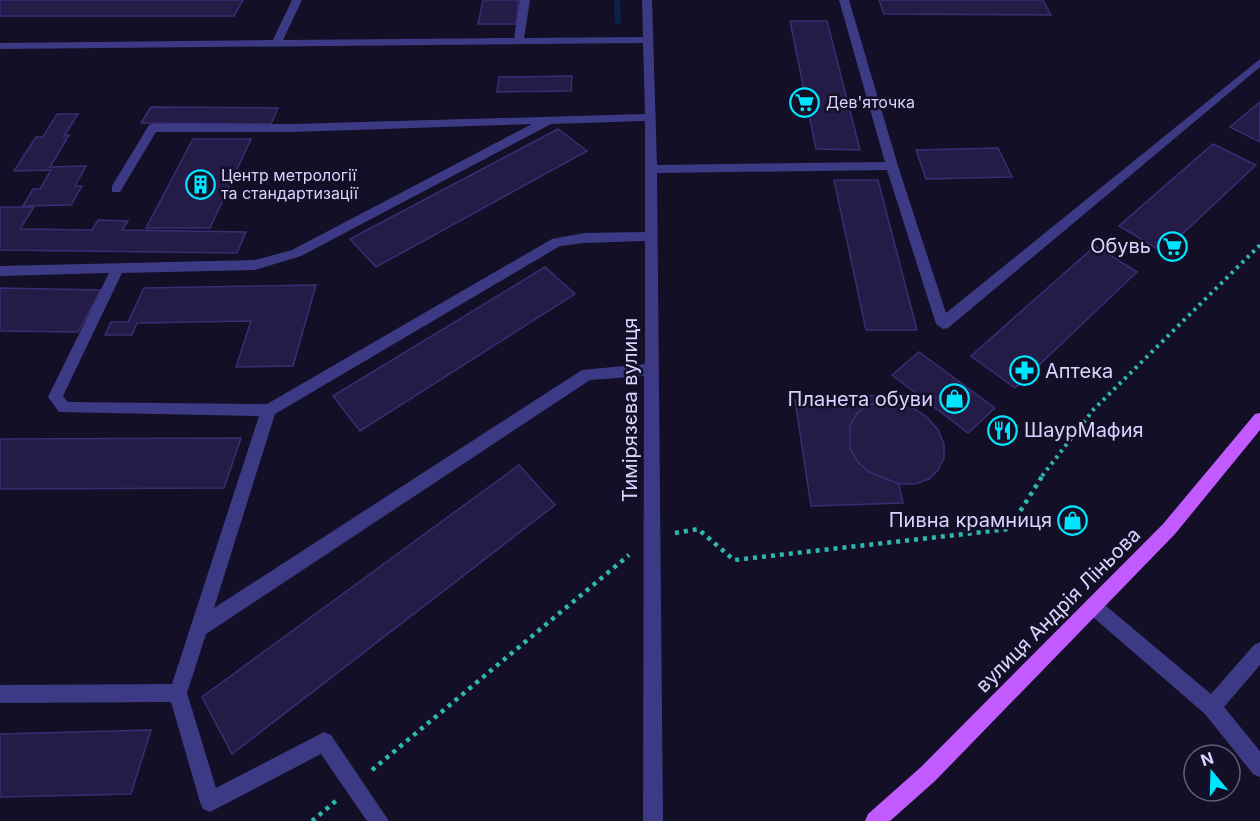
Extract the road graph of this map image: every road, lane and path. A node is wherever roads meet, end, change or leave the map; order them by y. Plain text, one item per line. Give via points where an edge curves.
1 (297, 0) edge
2 (525, 0) edge
3 (647, 0) edge
4 (844, 0) edge
5 (648, 40) junction
6 (519, 41) junction
7 (277, 43) junction
8 (0, 46) edge
9 (1260, 62) edge
10 (651, 117) junction
11 (549, 120) junction
12 (892, 166) junction
13 (651, 169) junction
14 (116, 189) dead end
15 (651, 236) junction
16 (1260, 245) edge
17 (118, 268) junction
18 (0, 272) edge
19 (651, 370) junction
20 (269, 410) junction
21 (1260, 419) edge
22 (651, 537) junction
23 (1093, 606) junction
24 (199, 628) junction
25 (1260, 651) edge
26 (0, 693) edge
27 (178, 693) junction
28 (1212, 707) junction
29 (1260, 767) edge
30 (354, 785) junction
31 (312, 821) edge
32 (379, 821) edge
33 (653, 821) edge
34 (875, 821) edge

1 - 7 street
2 - 6 street
3 - 5 street, Тимірязєва вулиця
4 - 12 street
5 - 6 street
5 - 10 street, Тимірязєва вулиця
6 - 7 street
7 - 8 street
9 - 12 street via 943,324
10 - 11 street
10 - 13 street, Тимірязєва вулиця
11 - 14 street via 153,129
11 - 17 street via 296,253 255,265
12 - 13 street
13 - 15 street, Тимірязєва вулиця
15 - 19 street, Тимірязєва вулиця
15 - 20 street via 557,242
16 - 22 path via 1094,409 1052,460 1009,529 734,560 698,529
17 - 18 street
17 - 20 street via 55,397 64,408
19 - 22 street, Тимірязєва вулиця
19 - 24 street via 587,374
20 - 24 street
21 - 23 main road, вулиця Андрія Ліньова via 1169,529
22 - 30 path
22 - 33 street, Тимірязєва вулиця
23 - 28 street
23 - 34 main road, вулиця Андрія Ліньова via 928,774
24 - 27 street
25 - 28 street
26 - 27 street
27 - 30 street via 210,802 324,742
28 - 29 street
30 - 31 path
30 - 32 street

